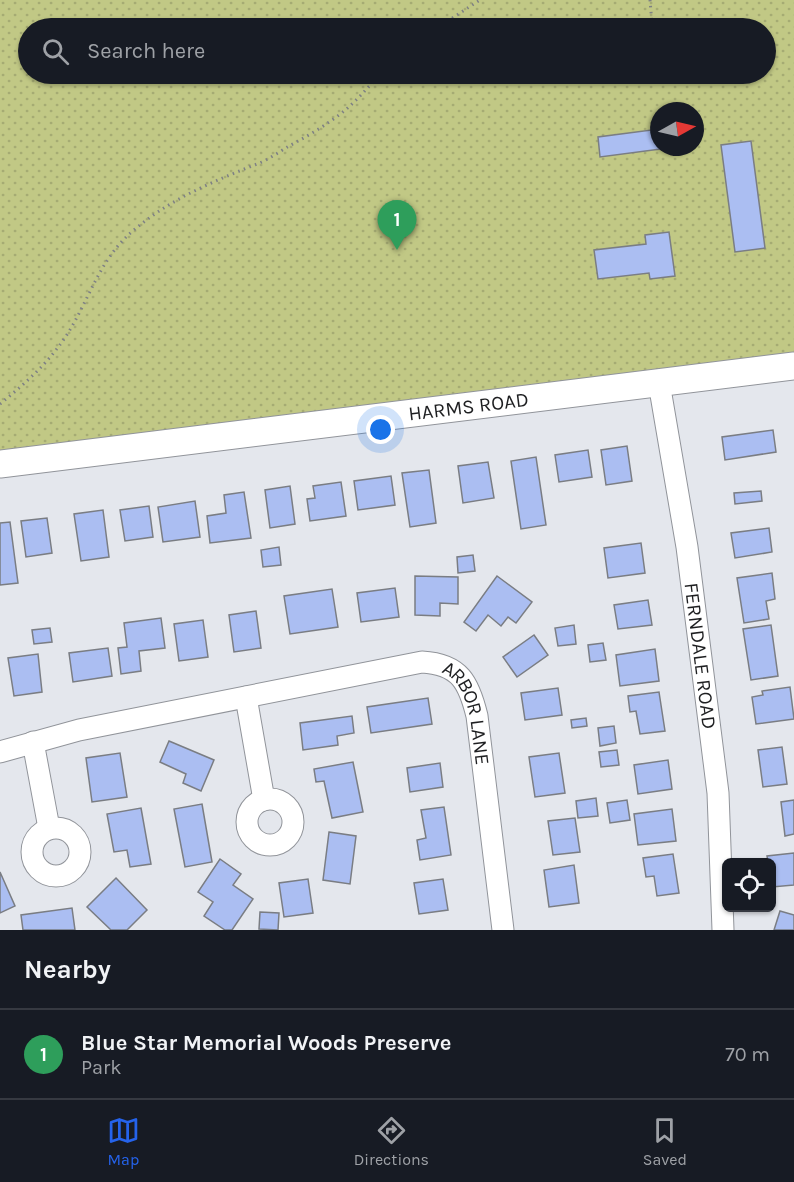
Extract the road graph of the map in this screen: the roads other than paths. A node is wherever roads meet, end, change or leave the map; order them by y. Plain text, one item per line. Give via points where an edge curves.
1 (794, 366) edge
2 (658, 383) junction
3 (0, 464) edge
4 (246, 697) junction
5 (33, 742) junction
6 (0, 752) edge
7 (264, 800) dead end
8 (49, 828) dead end
9 (504, 930) edge
10 (723, 930) edge

1 - 2 main road, HARMS ROAD
2 - 3 main road, HARMS ROAD
2 - 10 street, FERNDALE ROAD via 687,547 718,793
4 - 5 street, ARBOR LANE
4 - 7 street
4 - 9 street, ARBOR LANE via 422,662 436,662 457,673 473,697 477,716
5 - 6 street, ARBOR LANE
5 - 8 street

